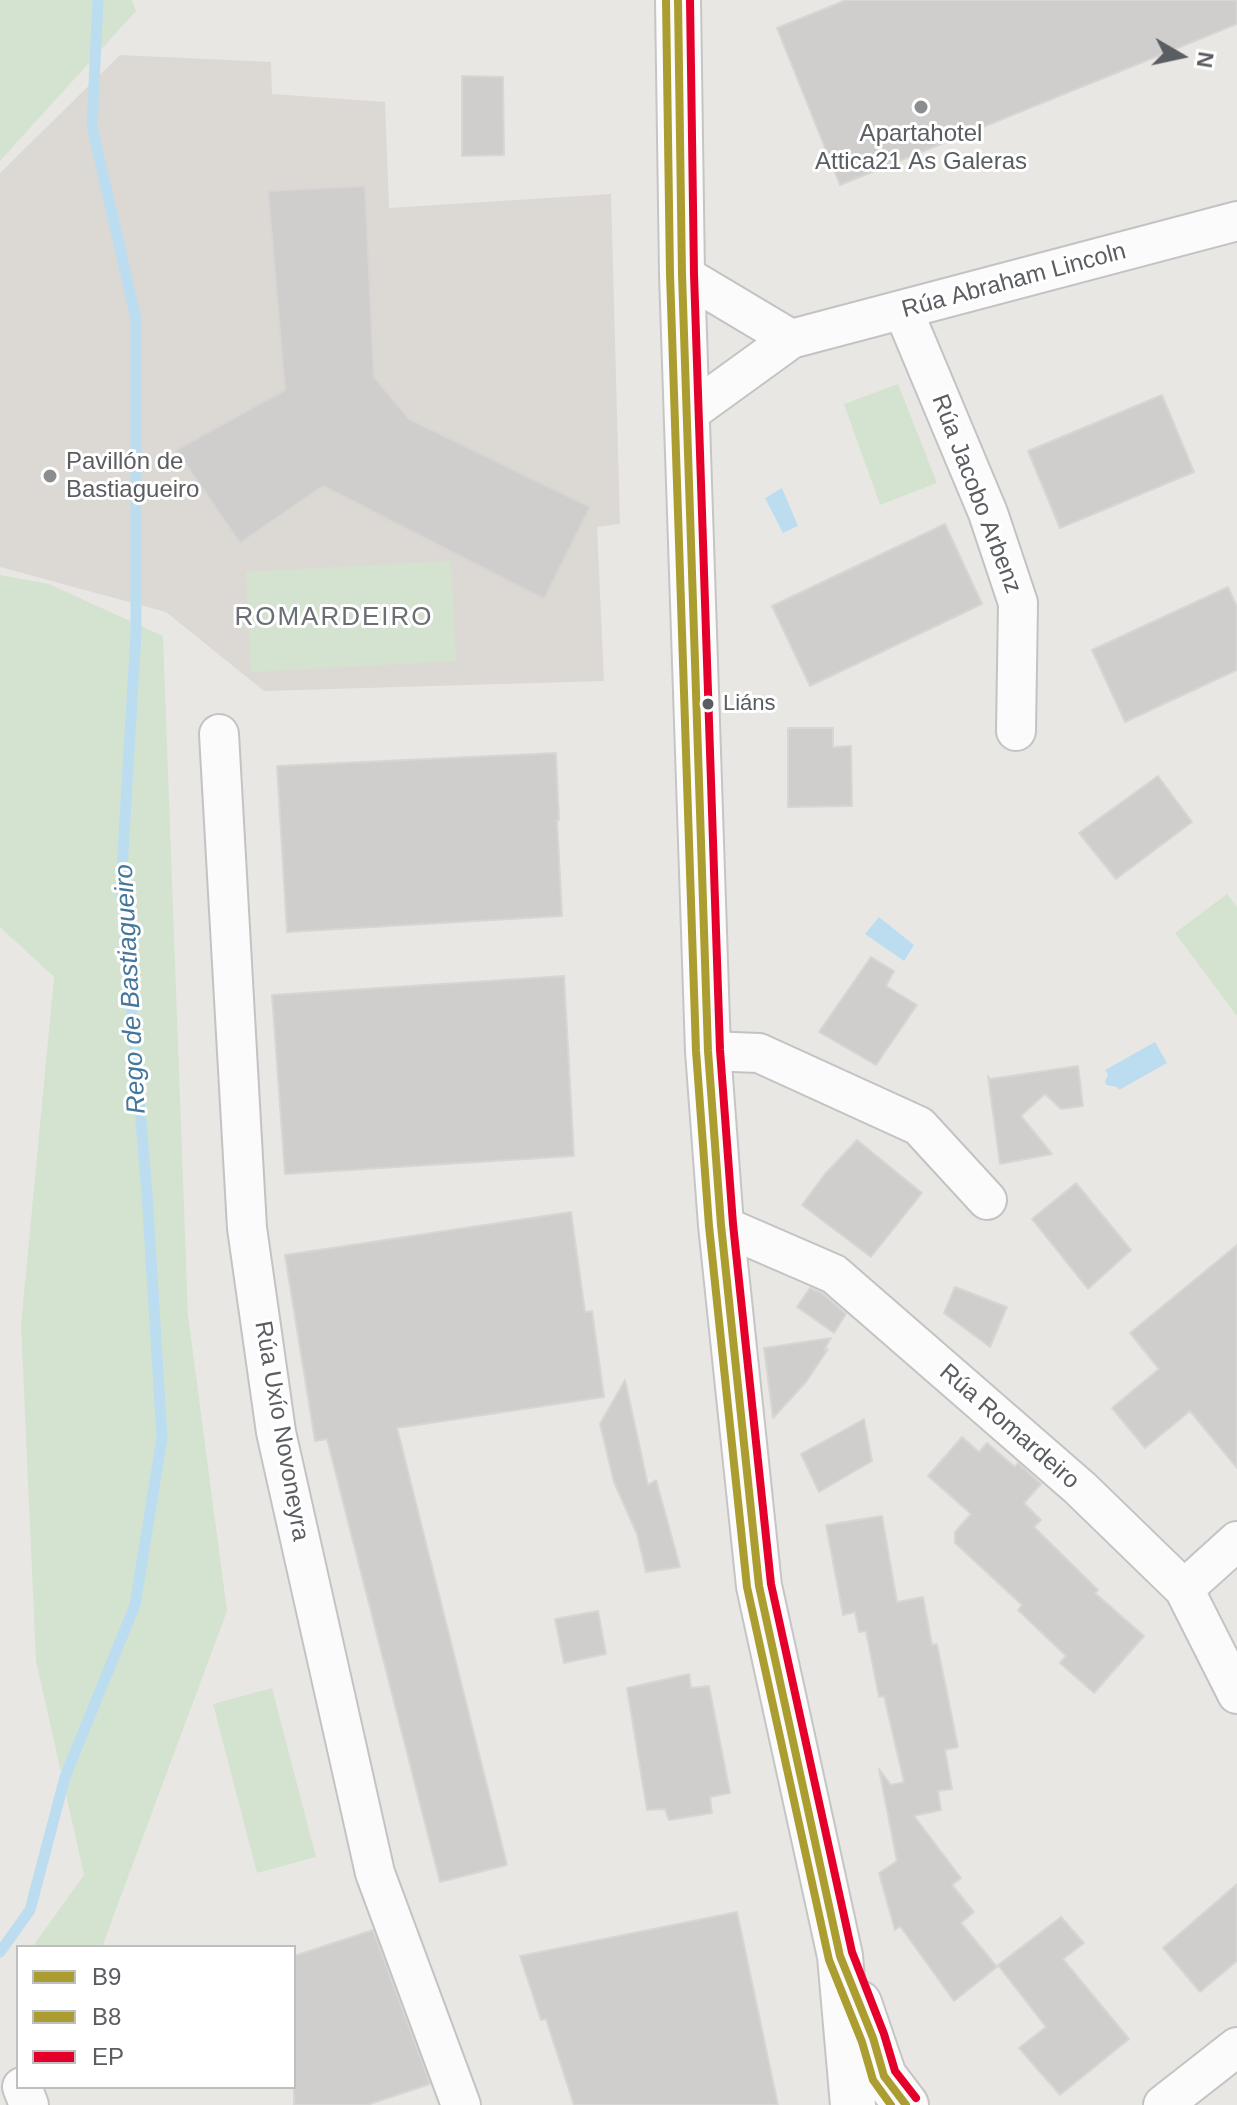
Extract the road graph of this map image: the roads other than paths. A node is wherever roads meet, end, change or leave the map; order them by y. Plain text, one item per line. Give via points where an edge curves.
1 (678, 0) edge
2 (1237, 221) edge
3 (682, 274) junction
4 (903, 310) junction
5 (791, 339) junction
6 (686, 415) junction
7 (1016, 731) dead end
8 (219, 734) dead end
9 (708, 1051) junction
10 (987, 1200) dead end
11 (721, 1225) junction
12 (1237, 1541) edge
13 (1184, 1589) junction
14 (1237, 1694) edge
15 (840, 1956) junction
16 (1237, 2047) edge
17 (461, 2105) edge
18 (853, 2105) edge
19 (906, 2105) edge
20 (1163, 2105) edge

1 - 3 main road
2 - 4 street, Rúa Abraham Lincoln
3 - 5 street
3 - 6 main road
4 - 5 street, Rúa Abraham Lincoln
4 - 7 street, Rúa Jacobo Arbenz via 988,513 1018,603
5 - 6 street, Rúa Abraham Lincoln
6 - 9 main road
8 - 17 street, Rúa Uxío Novoneyra via 247,1228 276,1432 375,1873
9 - 10 street via 759,1053 919,1126
9 - 11 main road
11 - 13 street, Rúa Romardeiro via 834,1274 1080,1488
11 - 15 main road via 759,1586
12 - 13 street
13 - 14 street, Rúa Romardeiro
15 - 18 main road
15 - 19 main road via 884,2076
16 - 20 street

